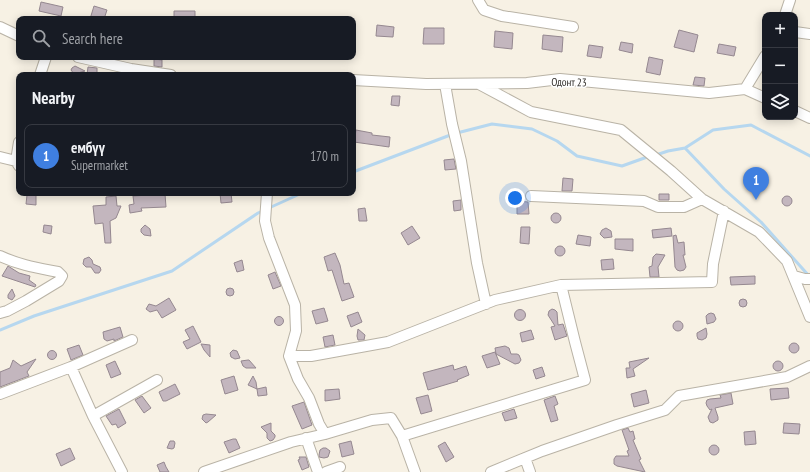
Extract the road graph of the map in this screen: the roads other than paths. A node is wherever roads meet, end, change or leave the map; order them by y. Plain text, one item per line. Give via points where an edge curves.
1 (478, 0) edge
2 (790, 0) edge
3 (786, 12) edge
4 (0, 27) edge
5 (574, 27) dead end
6 (798, 32) edge
7 (810, 34) edge
8 (16, 35) edge
9 (45, 60) edge
10 (91, 60) edge
11 (762, 61) edge
12 (41, 72) edge
13 (151, 72) edge
14 (356, 80) edge
15 (445, 84) junction
16 (478, 84) junction
17 (746, 89) junction
18 (762, 97) edge
19 (798, 112) edge
20 (810, 118) edge
21 (0, 157) edge
22 (16, 162) edge
23 (267, 196) edge
24 (532, 196) dead end
25 (702, 198) junction
26 (724, 211) junction
27 (0, 256) edge
28 (794, 276) junction
29 (810, 279) edge
30 (561, 285) junction
31 (486, 304) junction
32 (0, 313) edge
33 (810, 317) edge
34 (132, 340) dead end
35 (289, 356) junction
36 (810, 366) edge
37 (71, 367) junction
38 (157, 380) dead end
39 (0, 394) edge
40 (93, 416) junction
41 (325, 434) junction
42 (402, 436) junction
43 (306, 438) junction
44 (525, 458) junction
45 (340, 467) dead end
46 (122, 472) edge
47 (204, 472) edge
48 (318, 472) edge
49 (326, 472) edge
50 (415, 472) edge
51 (491, 472) edge
52 (530, 472) edge

1 - 5 street via 484,10 502,16
2 - 3 street
4 - 8 street
6 - 7 street
9 - 12 street
10 - 13 street
11 - 17 street
14 - 15 street, Одонт 23
15 - 16 street, Одонт 23
15 - 31 street via 462,161 477,263
16 - 17 street, Одонт 23 via 560,79 709,92
16 - 25 street via 531,112 621,130
17 - 18 street
19 - 20 street
21 - 22 street
23 - 35 street via 265,221 269,238 295,305 296,331
24 - 25 street via 644,201 658,207 684,207
25 - 26 street
26 - 28 street via 759,232 787,261
26 - 30 street via 713,264 712,282
27 - 32 street via 24,266 58,272 62,276 59,281 33,297
28 - 29 street
28 - 33 street
30 - 31 street
30 - 42 street via 585,380
31 - 35 street via 388,342 311,356
34 - 37 street
35 - 41 street
36 - 44 street via 787,377 679,396 664,410
37 - 39 street
37 - 40 street
38 - 40 street
40 - 46 street
41 - 42 street via 372,420 391,418
41 - 43 street
42 - 50 street
43 - 47 street
43 - 48 street
44 - 51 street
44 - 52 street
45 - 49 street

